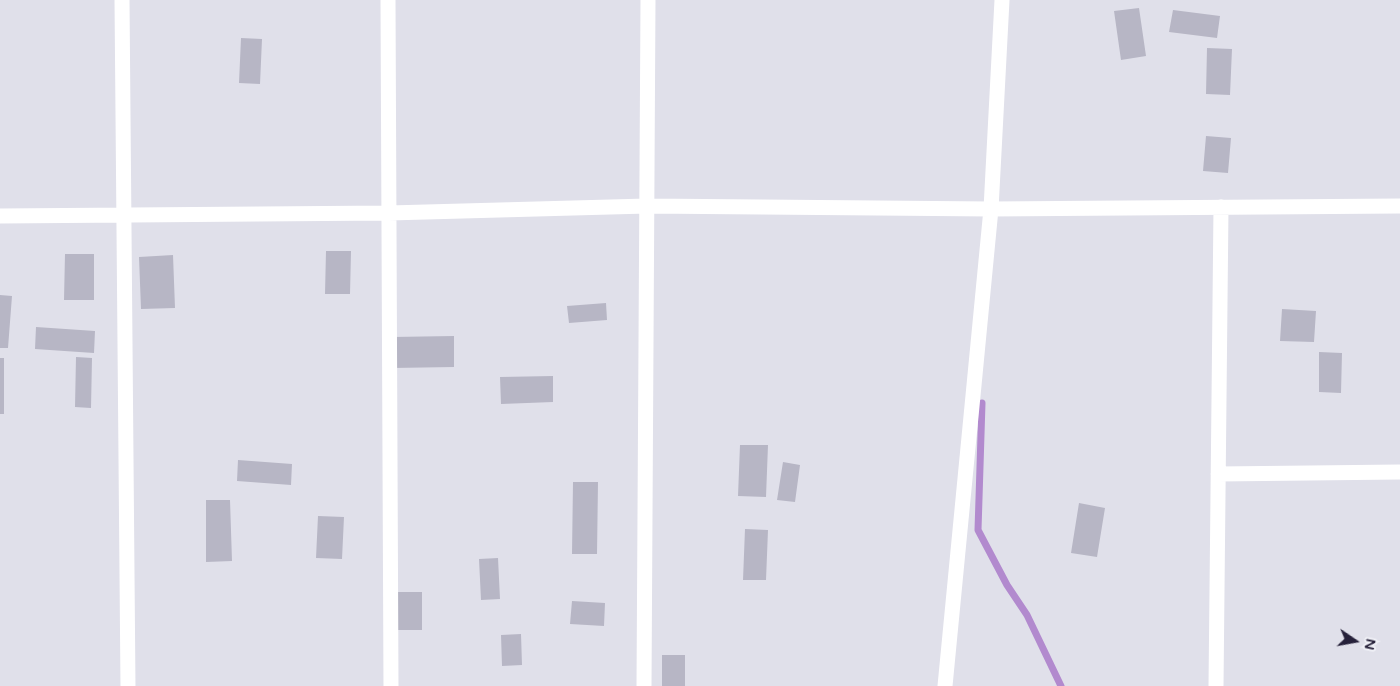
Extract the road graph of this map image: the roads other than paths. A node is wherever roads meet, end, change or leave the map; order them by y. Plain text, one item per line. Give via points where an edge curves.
1 (122, 0) edge
2 (388, 0) edge
3 (648, 0) edge
4 (1002, 0) edge
5 (647, 206) junction
6 (1400, 206) edge
7 (1222, 207) junction
8 (991, 209) junction
9 (389, 213) junction
10 (123, 215) junction
11 (0, 216) edge
12 (1400, 472) edge
13 (1218, 474) junction
14 (128, 686) edge
15 (391, 686) edge
16 (644, 686) edge
17 (945, 686) edge
18 (1216, 686) edge

1 - 10 street
2 - 9 street
3 - 5 street
4 - 8 street
5 - 8 street
5 - 9 street
5 - 16 street
6 - 7 street
7 - 8 street
7 - 13 street
8 - 17 street
9 - 10 street
9 - 15 street
10 - 11 street
10 - 14 street
12 - 13 street
13 - 18 street

